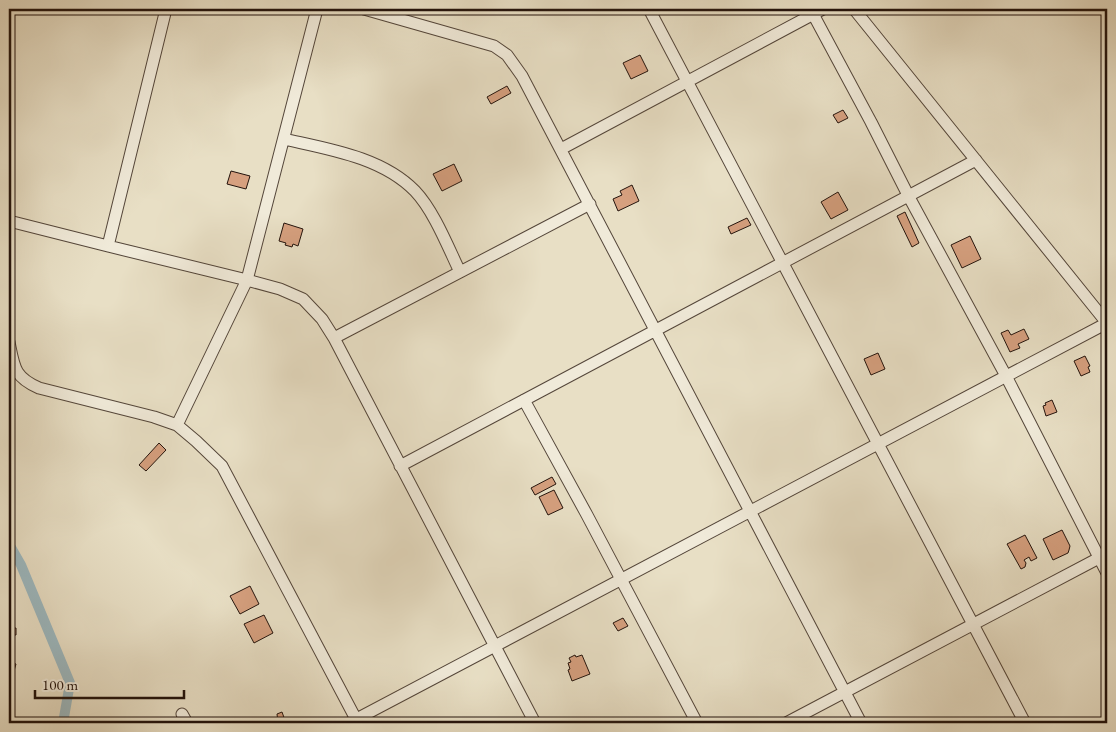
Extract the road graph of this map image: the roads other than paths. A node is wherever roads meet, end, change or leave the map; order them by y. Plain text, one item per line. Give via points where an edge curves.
1 (166, 9) edge
2 (317, 9) edge
3 (364, 9) edge
4 (649, 9) edge
5 (823, 9) edge
6 (854, 9) edge
7 (813, 14) junction
8 (688, 81) junction
9 (284, 139) junction
10 (560, 149) junction
11 (976, 160) junction
12 (909, 197) junction
13 (590, 204) junction
14 (9, 221) edge
15 (108, 246) junction
16 (783, 264) junction
17 (460, 272) junction
18 (248, 280) junction
19 (1107, 323) edge
20 (656, 331) junction
21 (334, 338) junction
22 (9, 342) edge
23 (1006, 376) junction
24 (524, 400) junction
25 (177, 425) junction
26 (879, 443) junction
27 (400, 466) junction
28 (750, 510) junction
29 (1099, 558) junction
30 (1107, 573) edge
31 (620, 579) junction
32 (973, 624) junction
33 (495, 646) junction
34 (845, 693) junction
35 (354, 722) edge
36 (535, 723) edge
37 (697, 723) edge
38 (786, 723) edge
39 (861, 723) edge
40 (1025, 723) edge

1 - 15 street
2 - 9 street
3 - 10 street via 494,46 507,55 522,76
4 - 8 street
5 - 7 street
6 - 11 street
7 - 8 street
7 - 12 street
8 - 10 street
8 - 16 street
9 - 17 street via 365,161 399,178 416,192
9 - 18 street
10 - 13 street
11 - 12 street
11 - 19 street
12 - 16 street
12 - 23 street
13 - 17 street
13 - 20 street
14 - 15 street
15 - 18 street
16 - 20 street
16 - 26 street
17 - 21 street
18 - 21 street via 280,289 302,300 322,319
18 - 25 street
19 - 23 street
20 - 24 street
20 - 28 street
21 - 27 street
22 - 25 street via 16,370 24,381 32,385
23 - 26 street
23 - 29 street
24 - 27 street
24 - 31 street
25 - 35 street via 222,466
26 - 28 street
26 - 32 street
27 - 33 street
28 - 31 street
28 - 34 street
29 - 30 street
29 - 32 street
31 - 33 street
31 - 37 street
32 - 34 street
32 - 40 street
33 - 35 street
33 - 36 street
34 - 38 street
34 - 39 street

